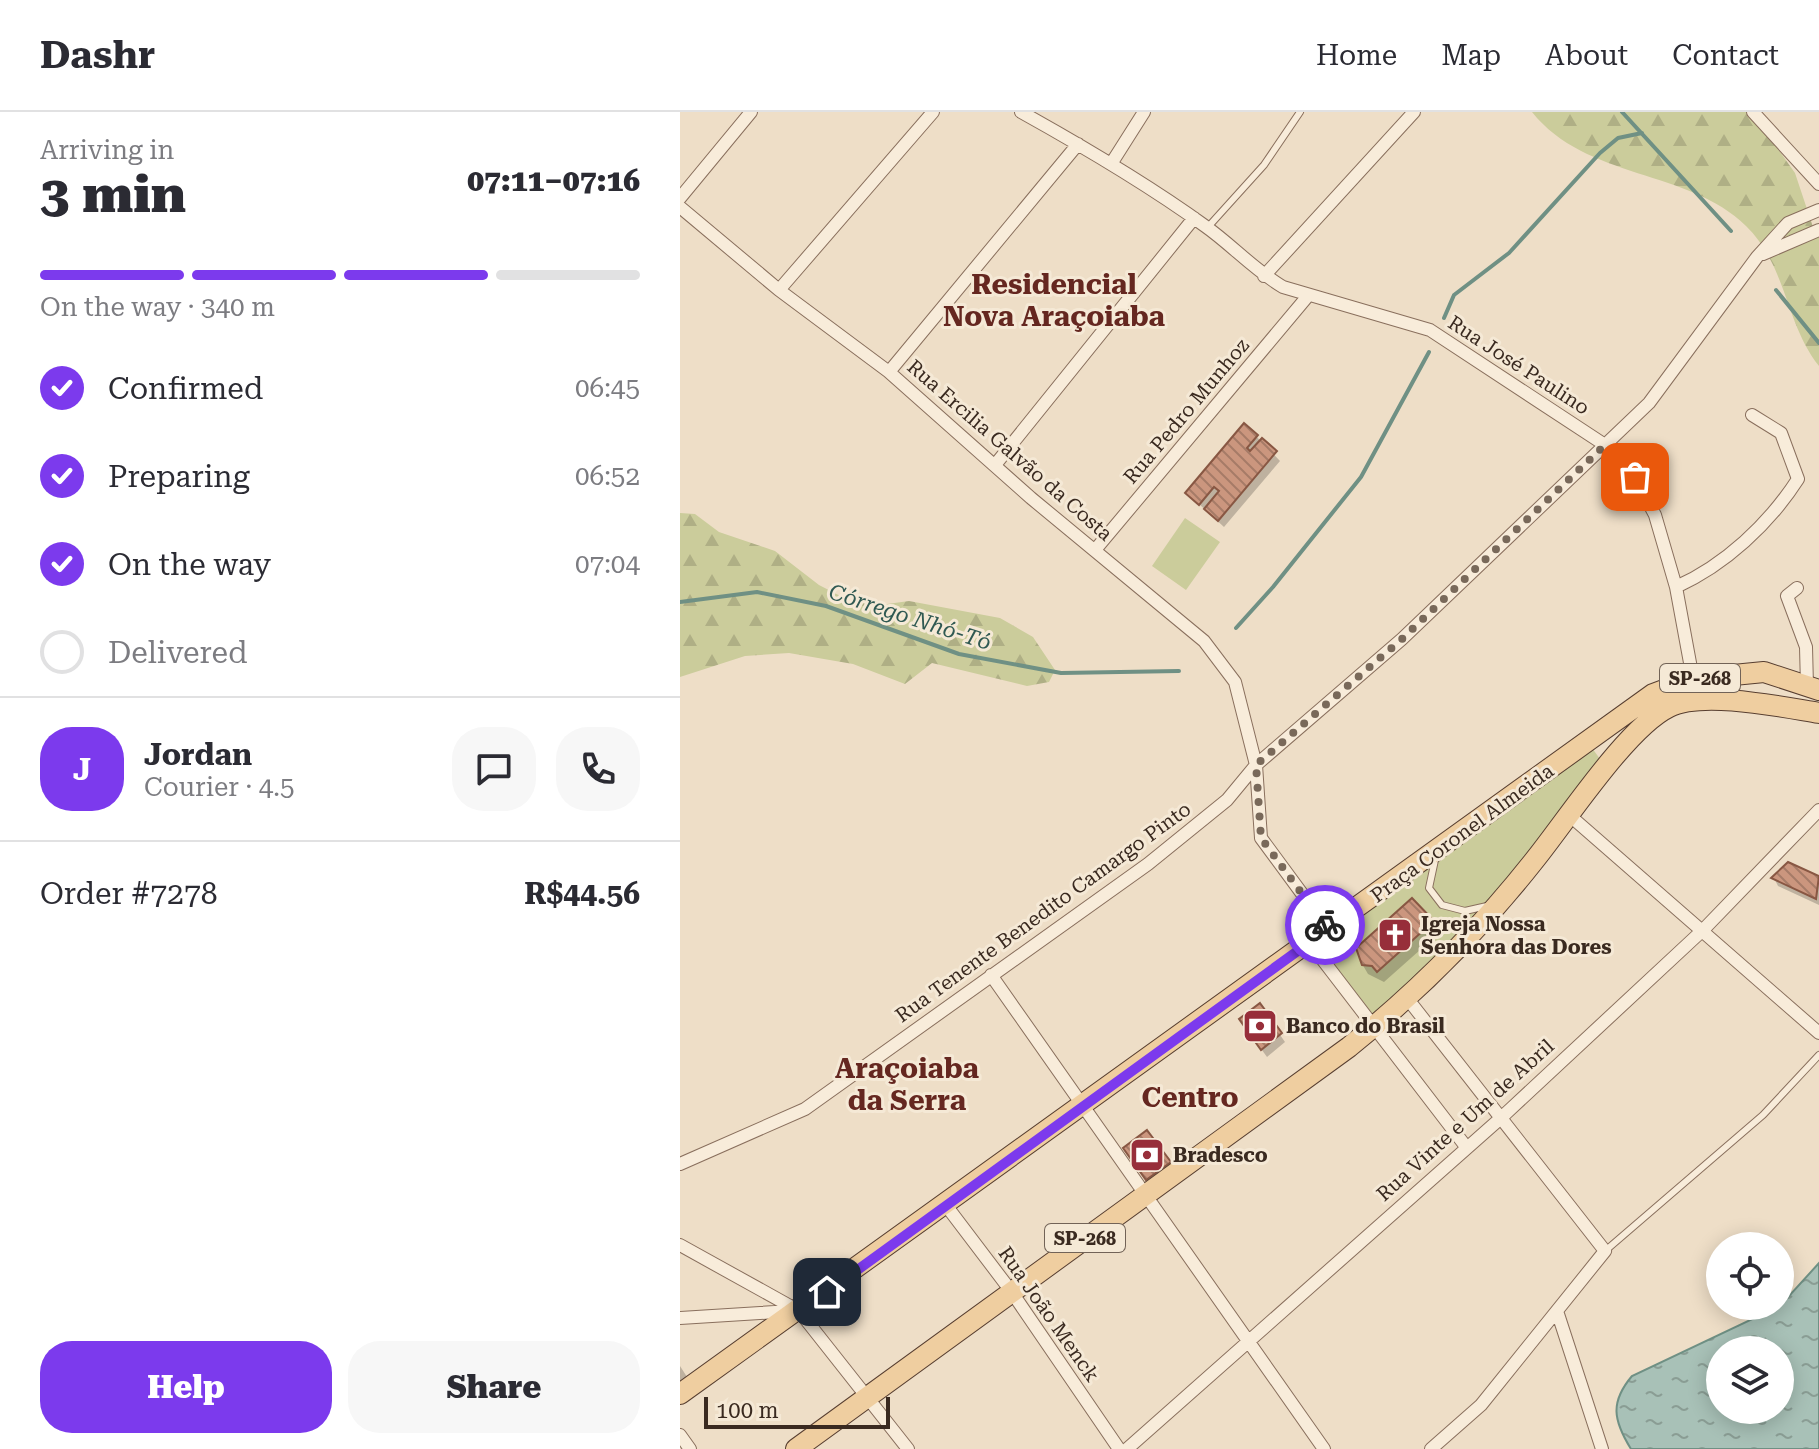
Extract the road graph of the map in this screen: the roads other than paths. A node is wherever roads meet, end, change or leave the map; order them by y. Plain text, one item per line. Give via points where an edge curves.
1 (751, 112) edge
2 (933, 112) edge
3 (1021, 112) edge
4 (1144, 112) edge
5 (1300, 112) edge
6 (1414, 112) edge
7 (1753, 112) edge
8 (1078, 144) junction
9 (1111, 164) junction
10 (1819, 184) edge
11 (680, 198) edge
12 (680, 207) edge
13 (1819, 210) edge
14 (1194, 218) junction
15 (1208, 227) junction
16 (1819, 230) edge
17 (1757, 257) junction
18 (1264, 276) junction
19 (779, 290) junction
20 (1307, 297) junction
21 (889, 372) junction
22 (1752, 415) dead end
23 (1605, 445) junction
24 (995, 465) junction
25 (1095, 550) junction
26 (1676, 587) junction
27 (1797, 588) dead end
28 (1693, 679) junction
29 (1806, 686) edge
30 (1782, 707) junction
31 (1819, 713) edge
32 (1256, 765) junction
33 (1819, 810) edge
34 (1568, 814) junction
35 (1443, 847) junction
36 (1497, 902) junction
37 (1328, 929) junction
38 (1704, 929) junction
39 (1309, 942) junction
40 (991, 975) junction
41 (1407, 998) junction
42 (1374, 1027) junction
43 (1819, 1033) edge
44 (1819, 1055) edge
45 (1083, 1106) junction
46 (1502, 1117) junction
47 (1467, 1148) junction
48 (680, 1164) edge
49 (1145, 1194) junction
50 (945, 1204) junction
51 (680, 1245) edge
52 (1605, 1251) junction
53 (1011, 1291) junction
54 (799, 1311) junction
55 (1558, 1314) junction
56 (680, 1318) edge
57 (1247, 1340) junction
58 (680, 1394) edge
59 (868, 1396) junction
60 (680, 1435) edge
61 (690, 1449) edge
62 (796, 1449) edge
63 (908, 1449) edge
64 (1119, 1449) edge
65 (1127, 1449) edge
66 (1324, 1449) edge
67 (1431, 1449) edge
68 (1602, 1449) edge

1 - 11 street
2 - 19 street
3 - 8 street, Rua José Paulino
4 - 9 street
5 - 15 lane via 1264,165
6 - 18 street
7 - 10 street
8 - 9 street, Rua José Paulino
8 - 21 street
9 - 14 street, Rua José Paulino
12 - 19 street, Rua Ercilia Galvão da Costa
13 - 17 street, Rua Tenente Benedito Camargo Pinto via 1788,223
14 - 15 street, Rua José Paulino
14 - 24 street
15 - 18 street, Rua José Paulino
16 - 17 street
17 - 23 street, Rua Tenente Benedito Camargo Pinto via 1649,403
18 - 20 street, Rua José Paulino
19 - 21 street, Rua Ercilia Galvão da Costa
20 - 23 street, Rua José Paulino via 1430,330
20 - 25 street, Rua Pedro Munhoz
21 - 24 street, Rua Ercilia Galvão da Costa
22 - 26 street via 1781,433 1798,479 1785,500 1725,559
23 - 26 street, Rua José Paulino via 1635,477 1655,515
23 - 32 street, Rua Tenente Benedito Camargo Pinto via 1402,639
24 - 25 street, Rua Ercilia Galvão da Costa
25 - 32 street, Rua Ercilia Galvão da Costa via 1204,641 1235,682
26 - 28 street, Rua José Paulino
27 - 29 street via 1787,596 1806,647
28 - 29 main road, SP-268 via 1764,672
28 - 35 main road, Praça Coronel Almeida / SP-268 via 1653,694
29 - 30 main road
30 - 31 main road, SP-268
30 - 34 main road, SP-268 via 1705,700 1670,706 1642,728
32 - 37 street, Rua Ercilia Galvão da Costa via 1261,838
32 - 40 street, Rua Tenente Benedito Camargo Pinto via 1227,800 1148,864
33 - 38 street, Rua Vinte e Um de Abril
34 - 36 main road, SP-268
34 - 38 street
35 - 36 lane via 1429,879 1434,897 1465,911
35 - 37 main road, Praça Coronel Almeida / SP-268
36 - 41 main road, SP-268
37 - 39 main road, SP-268
38 - 43 street
38 - 46 street, Rua Vinte e Um de Abril
39 - 42 street
39 - 45 main road, SP-268
40 - 45 street
40 - 48 street, Rua Tenente Benedito Camargo Pinto via 805,1109
41 - 42 main road, SP-268
41 - 46 street
42 - 47 street
42 - 49 main road, SP-268
44 - 52 lane via 1763,1115
45 - 49 street
45 - 50 main road, SP-268
46 - 47 street, Rua Vinte e Um de Abril
46 - 52 street
47 - 57 street, Rua Vinte e Um de Abril
49 - 53 main road, SP-268
49 - 57 street
50 - 53 street, Rua João Menck
50 - 54 main road, SP-268
51 - 54 street
52 - 55 street
53 - 59 main road, SP-268
53 - 64 street, Rua João Menck
54 - 56 street
54 - 58 main road, SP-268
54 - 59 street
55 - 67 street via 1481,1405
55 - 68 street
57 - 65 street, Rua Vinte e Um de Abril
57 - 66 street
59 - 62 main road, SP-268
59 - 63 street
60 - 61 street

